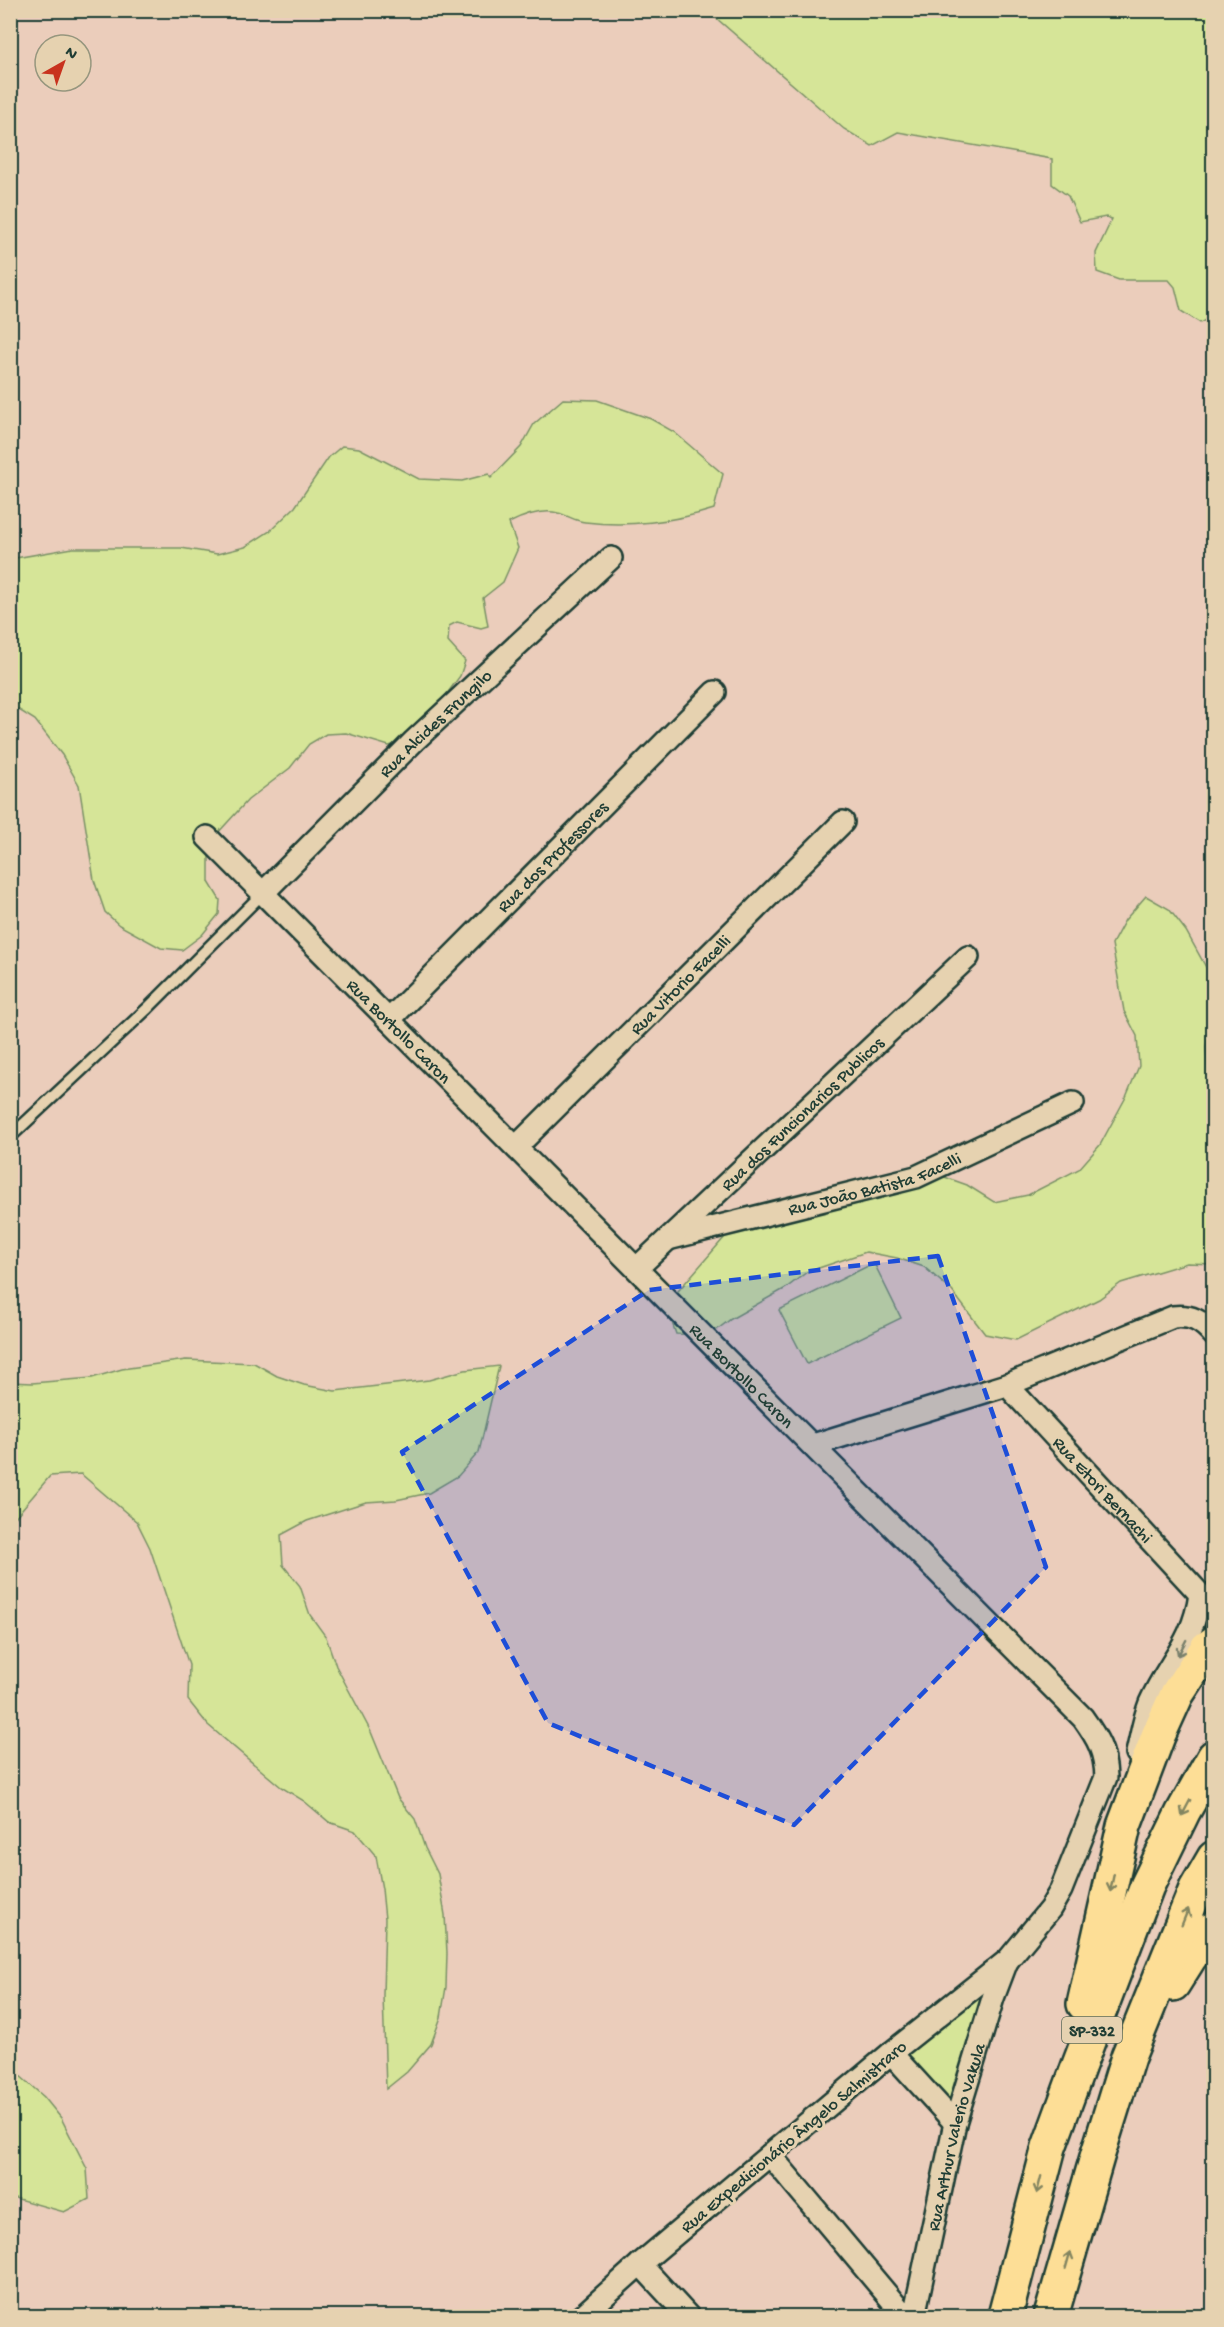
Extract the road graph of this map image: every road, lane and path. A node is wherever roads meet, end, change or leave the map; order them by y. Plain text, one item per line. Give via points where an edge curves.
1 (611, 558) dead end
2 (715, 692) dead end
3 (843, 822) dead end
4 (207, 837) dead end
5 (263, 893) junction
6 (968, 957) dead end
7 (389, 1020) junction
8 (1073, 1103) dead end
9 (10, 1137) edge
10 (516, 1147) junction
11 (668, 1239) junction
12 (637, 1268) junction
13 (1211, 1331) edge
14 (1007, 1385) junction
15 (813, 1445) junction
16 (1207, 1592) edge
17 (1214, 1643) edge
18 (1214, 1757) edge
19 (1124, 1826) junction
20 (1214, 1858) edge
21 (1214, 1928) edge
22 (1008, 1960) junction
23 (891, 2053) junction
24 (1128, 2057) junction
25 (955, 2122) junction
26 (1049, 2147) junction
27 (770, 2155) junction
28 (640, 2264) junction
29 (582, 2316) edge
30 (688, 2316) edge
31 (905, 2316) edge
32 (914, 2316) edge
33 (1005, 2316) edge
34 (1051, 2316) edge

1 - 5 street, Rua Alcides Frungilo via 414,741
2 - 7 street, Rua dos Professores
3 - 10 street, Rua Vitorio Facelli
4 - 5 street, Rua Bortollo Caron
5 - 7 street, Rua Bortollo Caron
5 - 9 lane
6 - 11 street, Rua dos Funcionarios Publicos
7 - 10 street, Rua Bortollo Caron
8 - 11 street, Rua João Batista Facelli via 916,1177
10 - 12 street, Rua Bortollo Caron
11 - 12 street, Rua dos Funcionarios Publicos
12 - 15 street, Rua Bortollo Caron
13 - 14 street via 1198,1319 1173,1317
14 - 15 street
14 - 16 street, Rua Etori Bernachi
15 - 22 street, Rua Bortollo Caron via 1083,1718 1106,1759 1106,1777 1061,1890
16 -> 19 street via 1184,1645 1150,1704
17 - 19 highway via 1177,1694
18 -> 26 highway, SP-332 via 1148,1886
19 -> 26 highway
24 -> 20 highway, SP-332 via 1196,1889
21 - 24 highway via 1190,1957
22 - 23 street, Rua Expedicionário Ângelo Salmistraro
22 - 25 street, Rua Arthur Valerio Vakula
23 - 25 street
23 - 27 street, Rua Expedicionário Ângelo Salmistraro
34 -> 24 highway, SP-332
25 - 32 street, Rua Arthur Valerio Vakula
26 -> 33 highway, SP-332
27 - 28 street, Rua Expedicionário Ângelo Salmistraro
27 - 31 street
28 - 29 street, Rua Expedicionário Ângelo Salmistraro
28 - 30 street

